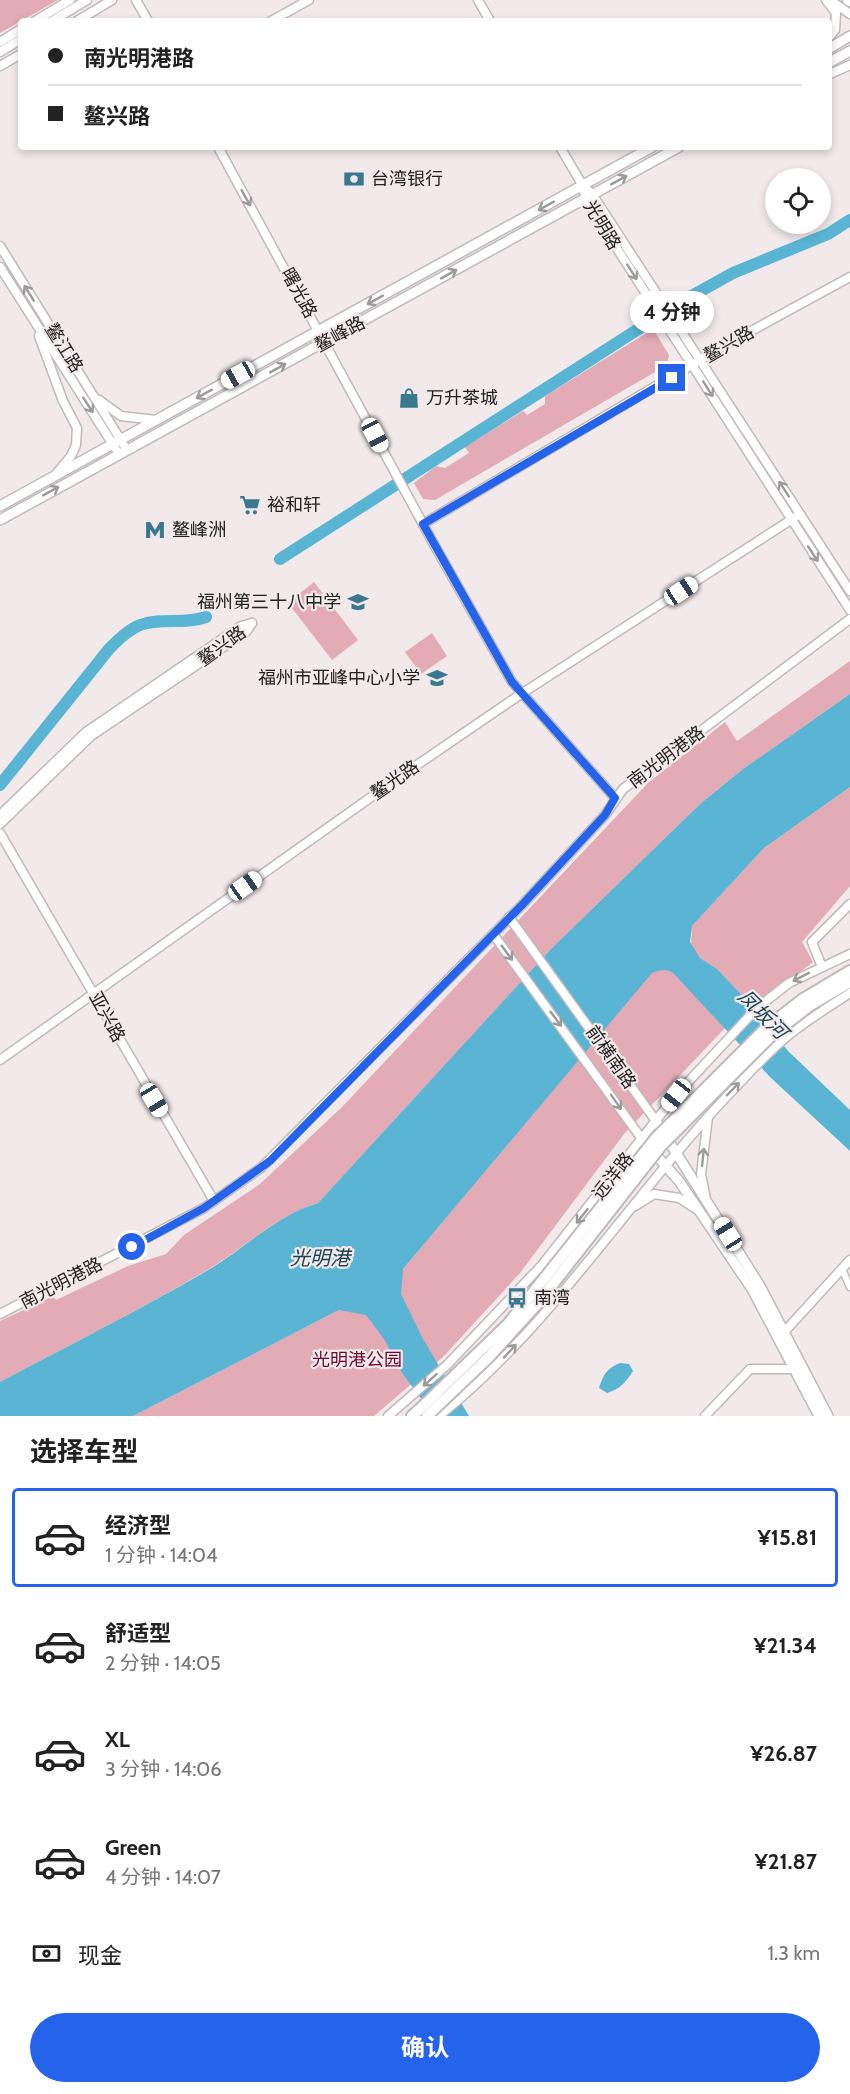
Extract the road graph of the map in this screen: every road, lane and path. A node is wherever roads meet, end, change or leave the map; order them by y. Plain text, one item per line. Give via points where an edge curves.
1 (70, 0) edge
2 (87, 0) edge
3 (112, 0) edge
4 (136, 0) edge
5 (309, 0) edge
6 (478, 0) edge
7 (828, 0) edge
8 (848, 4) edge
9 (850, 14) edge
10 (40, 18) edge
11 (57, 18) edge
12 (81, 18) edge
13 (146, 18) edge
14 (276, 18) edge
15 (488, 18) edge
16 (18, 31) edge
17 (832, 34) edge
18 (850, 36) edge
19 (18, 41) edge
20 (0, 42) edge
21 (832, 47) edge
22 (850, 51) edge
23 (0, 52) edge
24 (18, 56) edge
25 (832, 61) edge
26 (850, 65) edge
27 (0, 66) edge
28 (832, 73) edge
29 (220, 150) edge
30 (562, 150) edge
31 (647, 150) edge
32 (674, 150) edge
33 (583, 186) junction
34 (588, 197) junction
35 (0, 246) edge
36 (0, 267) edge
37 (850, 277) edge
38 (34, 321) junction
39 (320, 331) junction
40 (326, 342) junction
41 (701, 360) junction
42 (693, 366) junction
43 (94, 396) junction
44 (156, 420) junction
45 (116, 441) junction
46 (123, 452) junction
47 (55, 475) junction
48 (0, 506) edge
49 (800, 514) junction
50 (0, 520) edge
51 (791, 520) junction
52 (423, 524) junction
53 (850, 591) edge
54 (850, 610) edge
55 (850, 619) edge
56 (521, 694) junction
57 (615, 798) junction
58 (0, 815) edge
59 (0, 824) edge
60 (0, 833) edge
61 (850, 904) edge
62 (509, 917) junction
63 (493, 934) junction
64 (850, 954) edge
65 (822, 967) junction
66 (850, 971) edge
67 (850, 982) edge
68 (94, 993) junction
69 (850, 993) edge
70 (806, 1002) junction
71 (0, 1060) edge
72 (709, 1115) junction
73 (656, 1121) junction
74 (642, 1139) junction
75 (676, 1151) junction
76 (666, 1164) junction
77 (706, 1200) junction
78 (214, 1201) junction
79 (696, 1209) junction
80 (630, 1210) junction
81 (850, 1260) edge
82 (842, 1269) junction
83 (850, 1287) edge
84 (0, 1314) edge
85 (785, 1331) junction
86 (796, 1369) junction
87 (425, 1413) edge
88 (388, 1416) edge
89 (412, 1416) edge
90 (439, 1416) edge
91 (705, 1416) edge
92 (819, 1416) edge
93 (828, 1416) edge

1 - 10 main road
2 - 11 main road
3 - 12 main road
4 - 13 main road
5 - 14 main road
6 - 15 main road
7 - 8 main road
7 - 17 main road via 836,13
8 - 9 main road
16 - 20 main road
18 - 21 main road
19 - 23 main road
22 - 25 main road
24 - 27 main road
26 - 28 main road
29 -> 39 main road, 曙光路
30 - 33 main road
31 - 33 main road, 鳌峰路
34 -> 32 main road, 鳌峰路
33 - 34 main road, 光明路
33 -> 39 main road, 鳌峰路
40 -> 34 main road, 鳌峰路
34 - 41 main road, 光明路
34 -> 42 main road, 光明路
43 -> 35 main road, 鳌江路
36 - 38 main road, 鳌江路
37 - 41 main road, 鳌兴路
38 -> 45 main road, 鳌江路
38 - 47 main road via 77,428 71,456
39 - 40 main road, 曙光路
39 -> 44 main road, 鳌峰路
46 -> 40 main road, 鳌峰路
40 - 52 main road, 曙光路
41 - 42 main road, 鳌兴路
49 -> 41 main road, 光明路
42 -> 51 main road, 光明路
42 - 52 main road, 鳌兴路
43 - 44 main road via 121,416
43 - 45 main road, 鳌江路
44 - 45 main road, 鳌峰路
45 - 46 main road, 鳌江路
45 - 47 main road, 鳌峰路
50 -> 46 main road, 鳌峰路
47 - 48 main road, 鳌峰路
49 - 51 main road, 鳌光路
49 - 53 main road, 光明路
51 -> 54 main road, 光明路
51 - 56 main road, 鳌光路
52 - 56 main road, 曙光路
55 - 57 main road, 南光明港路
56 - 57 main road, 曙光路
56 - 68 main road, 鳌光路
57 - 62 main road, 南光明港路 via 605,815
58 - 59 main road, 鳌兴路 via 86,732 241,626 252,623 246,632 91,736
60 - 68 main road, 亚兴路
61 - 65 main road via 812,942
62 - 63 main road, 南光明港路
62 - 73 main road, 前横南路
63 -> 74 main road, 前横南路
63 - 78 main road, 南光明港路 via 284,1148
64 - 65 main road, 远洋路
65 -> 73 main road, 远洋路 via 789,983 757,1008
66 - 70 highway
67 - 70 highway
68 - 71 main road, 鳌光路
68 - 78 main road, 亚兴路
72 -> 69 main road, 远洋路 via 789,1035
70 - 87 highway, bridge via 662,1146 532,1310 489,1357
72 - 75 main road, 远洋路
77 -> 72 main road, 前横南路 via 701,1174
73 - 74 main road, 远洋路
73 - 75 main road, 前横南路
74 - 76 main road, 前横南路
74 -> 88 main road, 远洋路 via 542,1265 447,1365
75 - 76 main road, 远洋路
75 - 77 main road, 前横南路
76 - 79 main road, 前横南路
76 - 80 main road, 远洋路
77 - 85 main road, 前横南路
78 - 84 main road, 南光明港路
79 - 80 main road, 前横南路 via 679,1198 654,1194
79 - 86 main road, 前横南路 via 752,1289
90 -> 80 main road, 远洋路 via 469,1392 544,1314
81 - 82 main road
82 - 83 street
82 - 85 main road
85 - 93 main road, 前横南路
86 - 91 main road via 750,1369
86 - 92 main road, 前横南路
87 - 89 highway

